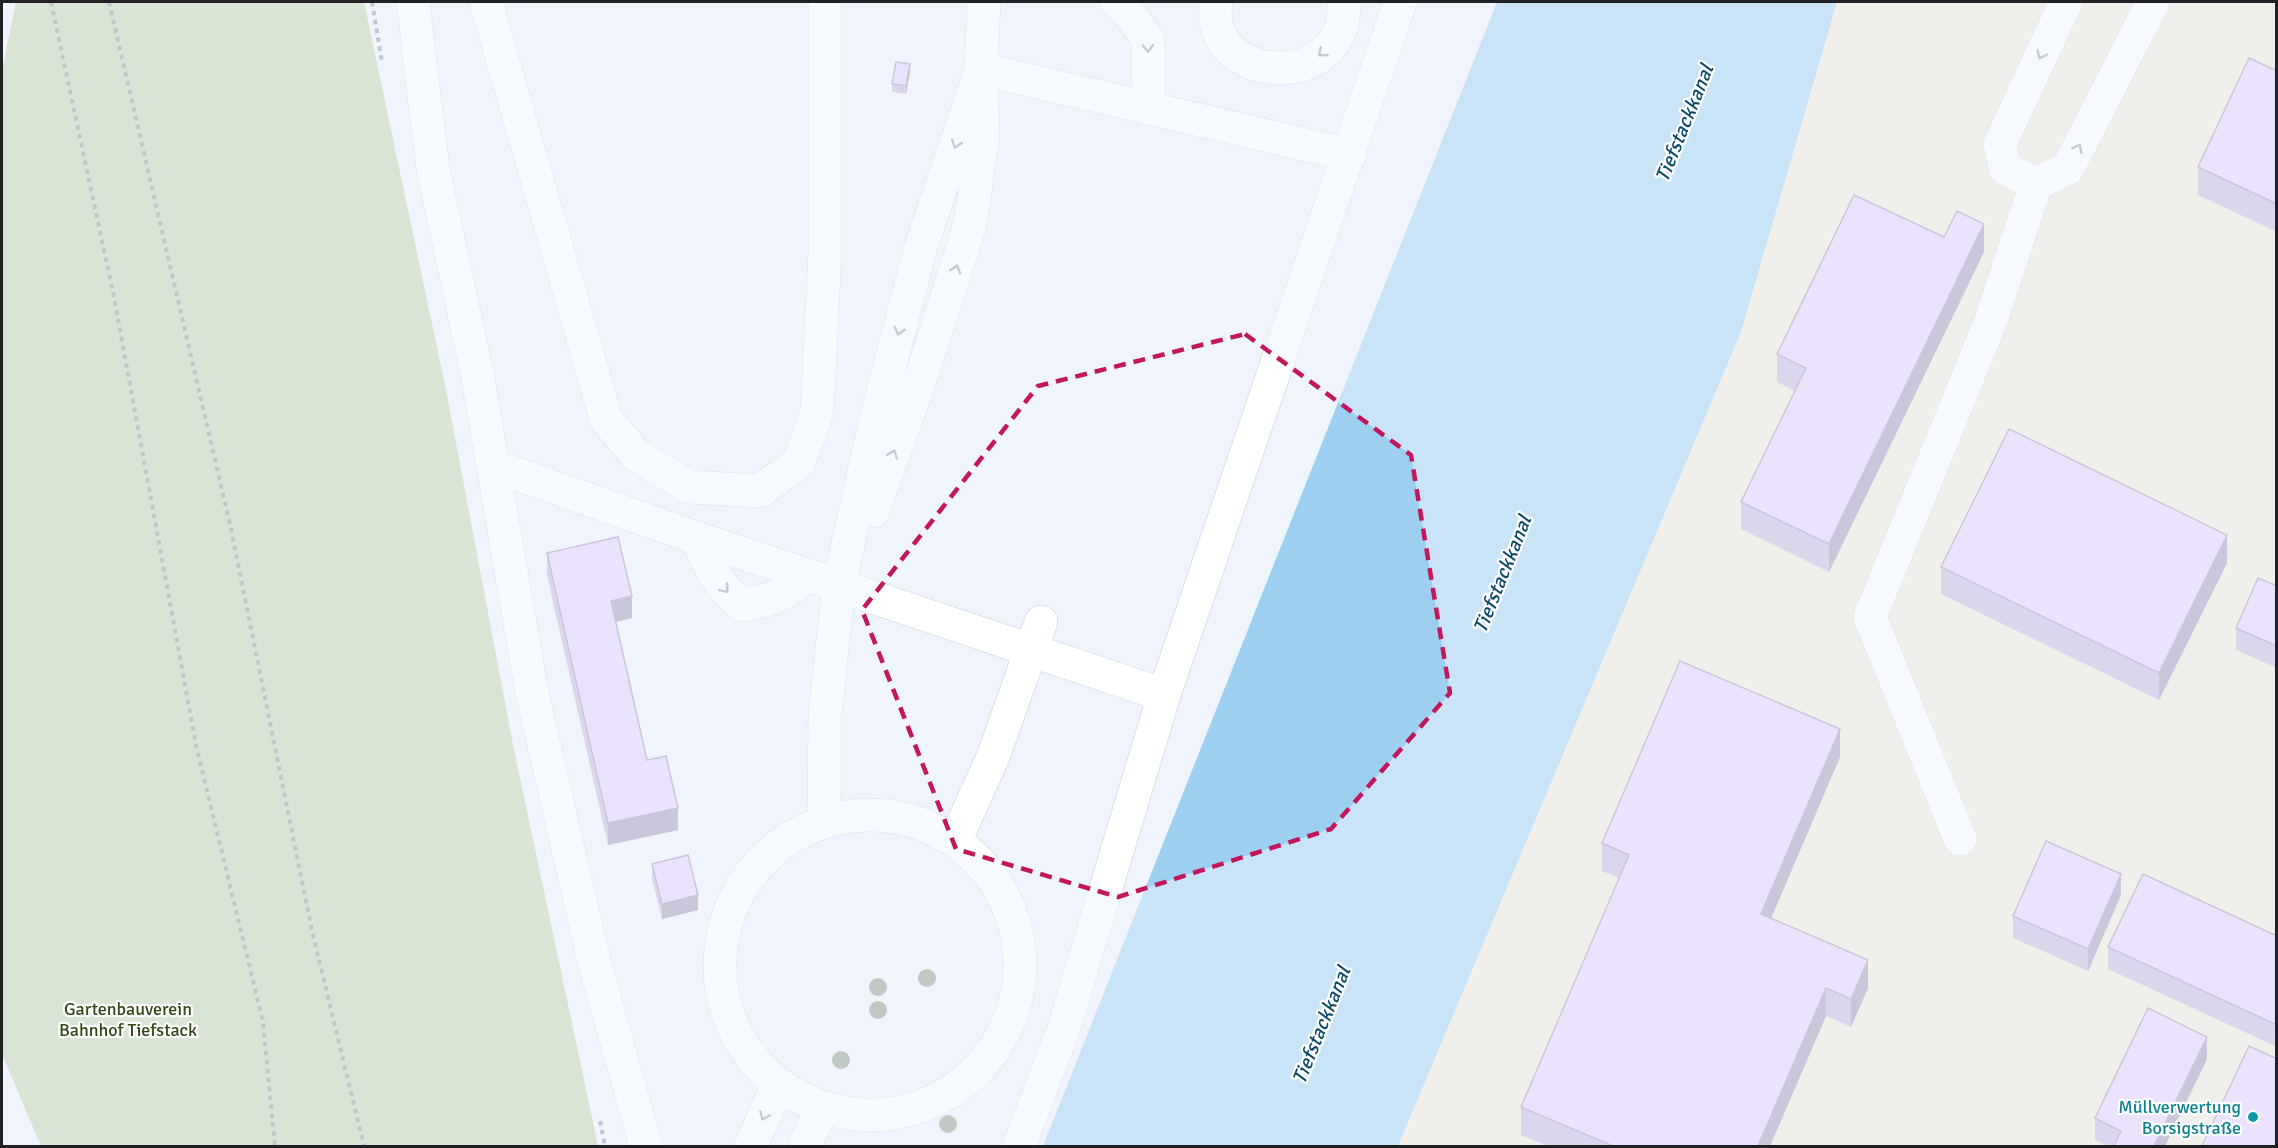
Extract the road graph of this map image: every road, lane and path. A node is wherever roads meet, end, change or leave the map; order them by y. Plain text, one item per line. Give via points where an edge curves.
1 (51, 2) edge
2 (109, 2) edge
3 (413, 2) edge
4 (486, 2) edge
5 (825, 2) edge
6 (984, 2) edge
7 (1116, 2) edge
8 (1216, 2) edge
9 (1344, 2) edge
10 (1400, 2) edge
11 (2066, 2) edge
12 (2153, 2) edge
13 (981, 69) junction
14 (1149, 108) junction
15 (1350, 155) junction
16 (2036, 184) junction
17 (494, 466) junction
18 (697, 538) junction
19 (806, 575) junction
20 (838, 585) junction
21 (1036, 636) junction
22 (1164, 695) junction
23 (824, 822) junction
24 (1960, 839) dead end
25 (955, 841) junction
26 (778, 1085) junction
27 (821, 1108) junction
28 (651, 1144) edge
29 (275, 1146) edge
30 (364, 1146) edge
31 (751, 1146) edge
32 (805, 1146) edge
33 (1019, 1146) edge

1 - 29 path via 114,297 196,745 263,1022
2 - 30 path via 231,529 312,931
3 - 17 lane via 433,169
4 - 5 lane via 606,418 636,455 689,487 760,491 799,462 817,412 825,252
6 - 13 lane
7 -> 14 lane via 1148,39
9 -> 8 lane via 1340,29 1332,44 1317,58 1281,70 1251,63 1228,45 1220,30
10 - 15 lane
11 -> 16 lane via 2000,144 2005,168
16 -> 12 lane via 2068,168
13 - 14 lane
13 - 20 lane via 920,250
14 - 15 lane
15 - 22 lane
16 - 24 lane via 1990,323 1870,617
17 - 18 lane
17 - 28 lane via 532,693 565,844 594,965
18 - 19 lane
18 -> 19 lane via 724,590 742,604 775,598
19 - 20 lane
20 - 21 lane
20 - 23 lane via 825,715
21 - 22 lane
21 - 25 lane via 993,757
22 - 33 lane via 1063,1031
23 - 25 lane via 858,815 892,816 925,825
23 - 26 lane via 782,842 748,875 726,916 718,963 725,1009 745,1052
25 - 27 lane via 987,870 1009,907 1020,949 1018,992 1005,1033 980,1068 946,1096 906,1112 863,1116
26 - 27 lane
26 -> 31 lane
27 - 32 lane

